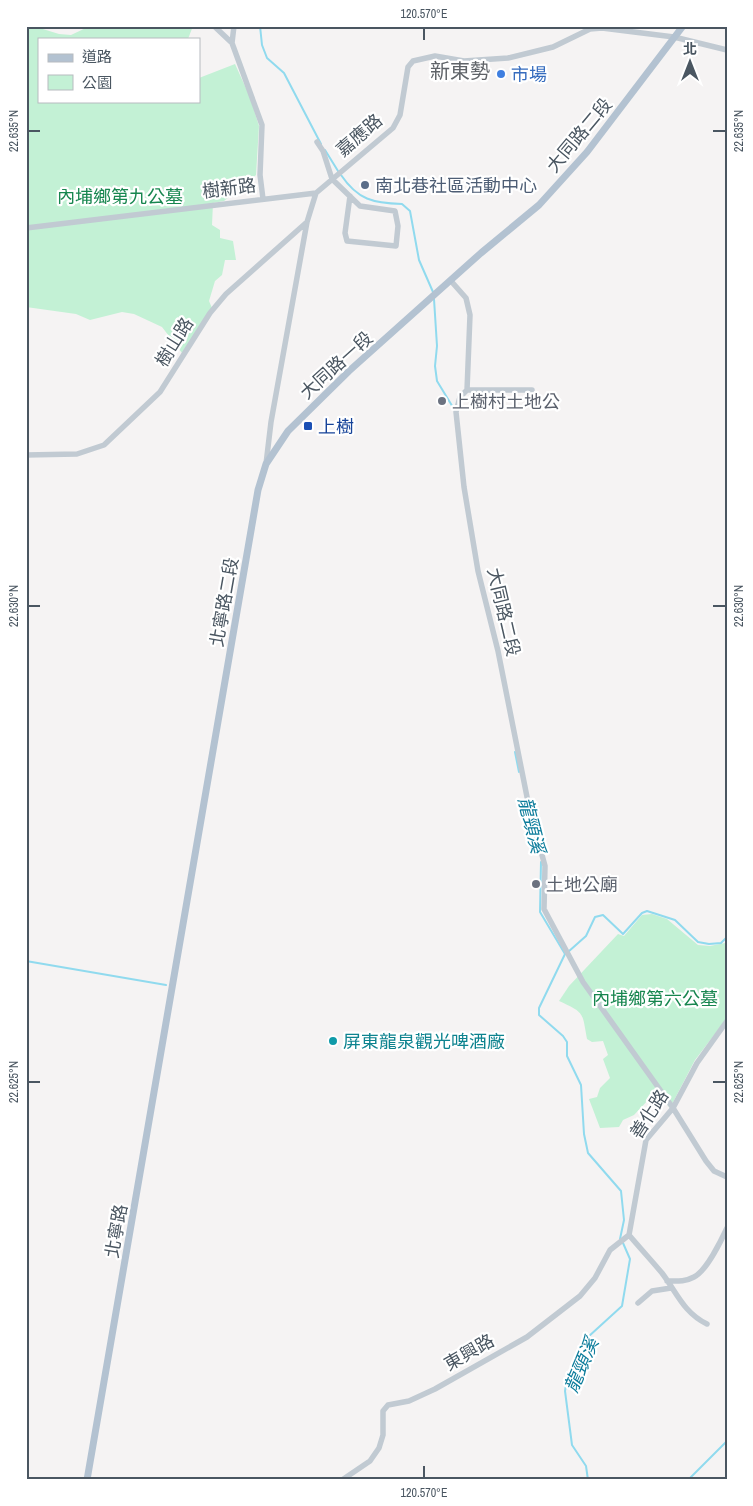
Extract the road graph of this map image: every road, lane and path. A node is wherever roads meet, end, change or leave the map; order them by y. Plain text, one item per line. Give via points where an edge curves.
1 (214, 26) edge
2 (234, 26) edge
3 (683, 26) edge
4 (601, 27) edge
5 (674, 36) junction
6 (232, 43) junction
7 (727, 50) edge
8 (317, 142) dead end
9 (337, 175) junction
10 (316, 193) junction
11 (350, 196) junction
12 (263, 198) junction
13 (307, 222) junction
14 (26, 228) edge
15 (451, 281) junction
16 (434, 297) joint
17 (467, 390) junction
18 (532, 390) dead end
19 (26, 455) edge
20 (266, 464) junction
21 (172, 988) joint
22 (727, 1021) edge
23 (673, 1108) junction
24 (727, 1177) edge
25 (727, 1228) edge
26 (629, 1235) junction
27 (667, 1281) junction
28 (670, 1288) junction
29 (638, 1303) dead end
30 (707, 1324) dead end
31 (87, 1480) edge
32 (342, 1480) edge

1 - 6 street
2 - 6 street
3 - 5 main road, 大同路二段
4 - 5 street, 嘉應路
4 - 9 street, 嘉應路 via 553,47 508,58 464,61 435,56 413,61 408,67 400,115 393,128
5 - 7 street, 嘉應路
5 - 15 main road, 大同路二段 via 588,152 539,205
6 - 12 street via 262,125 260,175
8 - 9 street
9 - 10 street, 嘉應路
9 - 11 street
10 - 12 street, 樹新路
10 - 13 street
11 - 11 street via 360,206 395,211 398,226 396,246 347,241 345,233
12 - 14 street, 樹新路
13 - 19 street, 樹山路 via 226,294 210,313 160,392 104,445 76,454
13 - 20 street, 北寧路二段
15 - 16 main road, 大同路二段
15 - 17 street, 大同路二段 via 466,298 470,315
16 - 20 main road, 大同路一段 via 324,394 288,431
17 - 18 street
17 - 23 street, 大同路二段 via 460,397 456,412 458,447 478,571 500,660 529,807 545,866 544,909 583,982
20 - 21 main road, 北寧路二段 via 258,490
21 - 31 main road, 北寧路
22 - 23 street, 善化路 via 697,1063
23 - 24 street, 大同路二段 via 708,1165
23 - 26 street, 善化路 via 646,1140
25 - 27 street via 696,1276 683,1281
26 - 27 street
26 - 32 street, 東興路 via 620,1240 580,1296 526,1337 434,1389 388,1405 383,1411 383,1435 379,1448 370,1461
27 - 28 street
28 - 29 street via 658,1288
28 - 30 street via 686,1310

